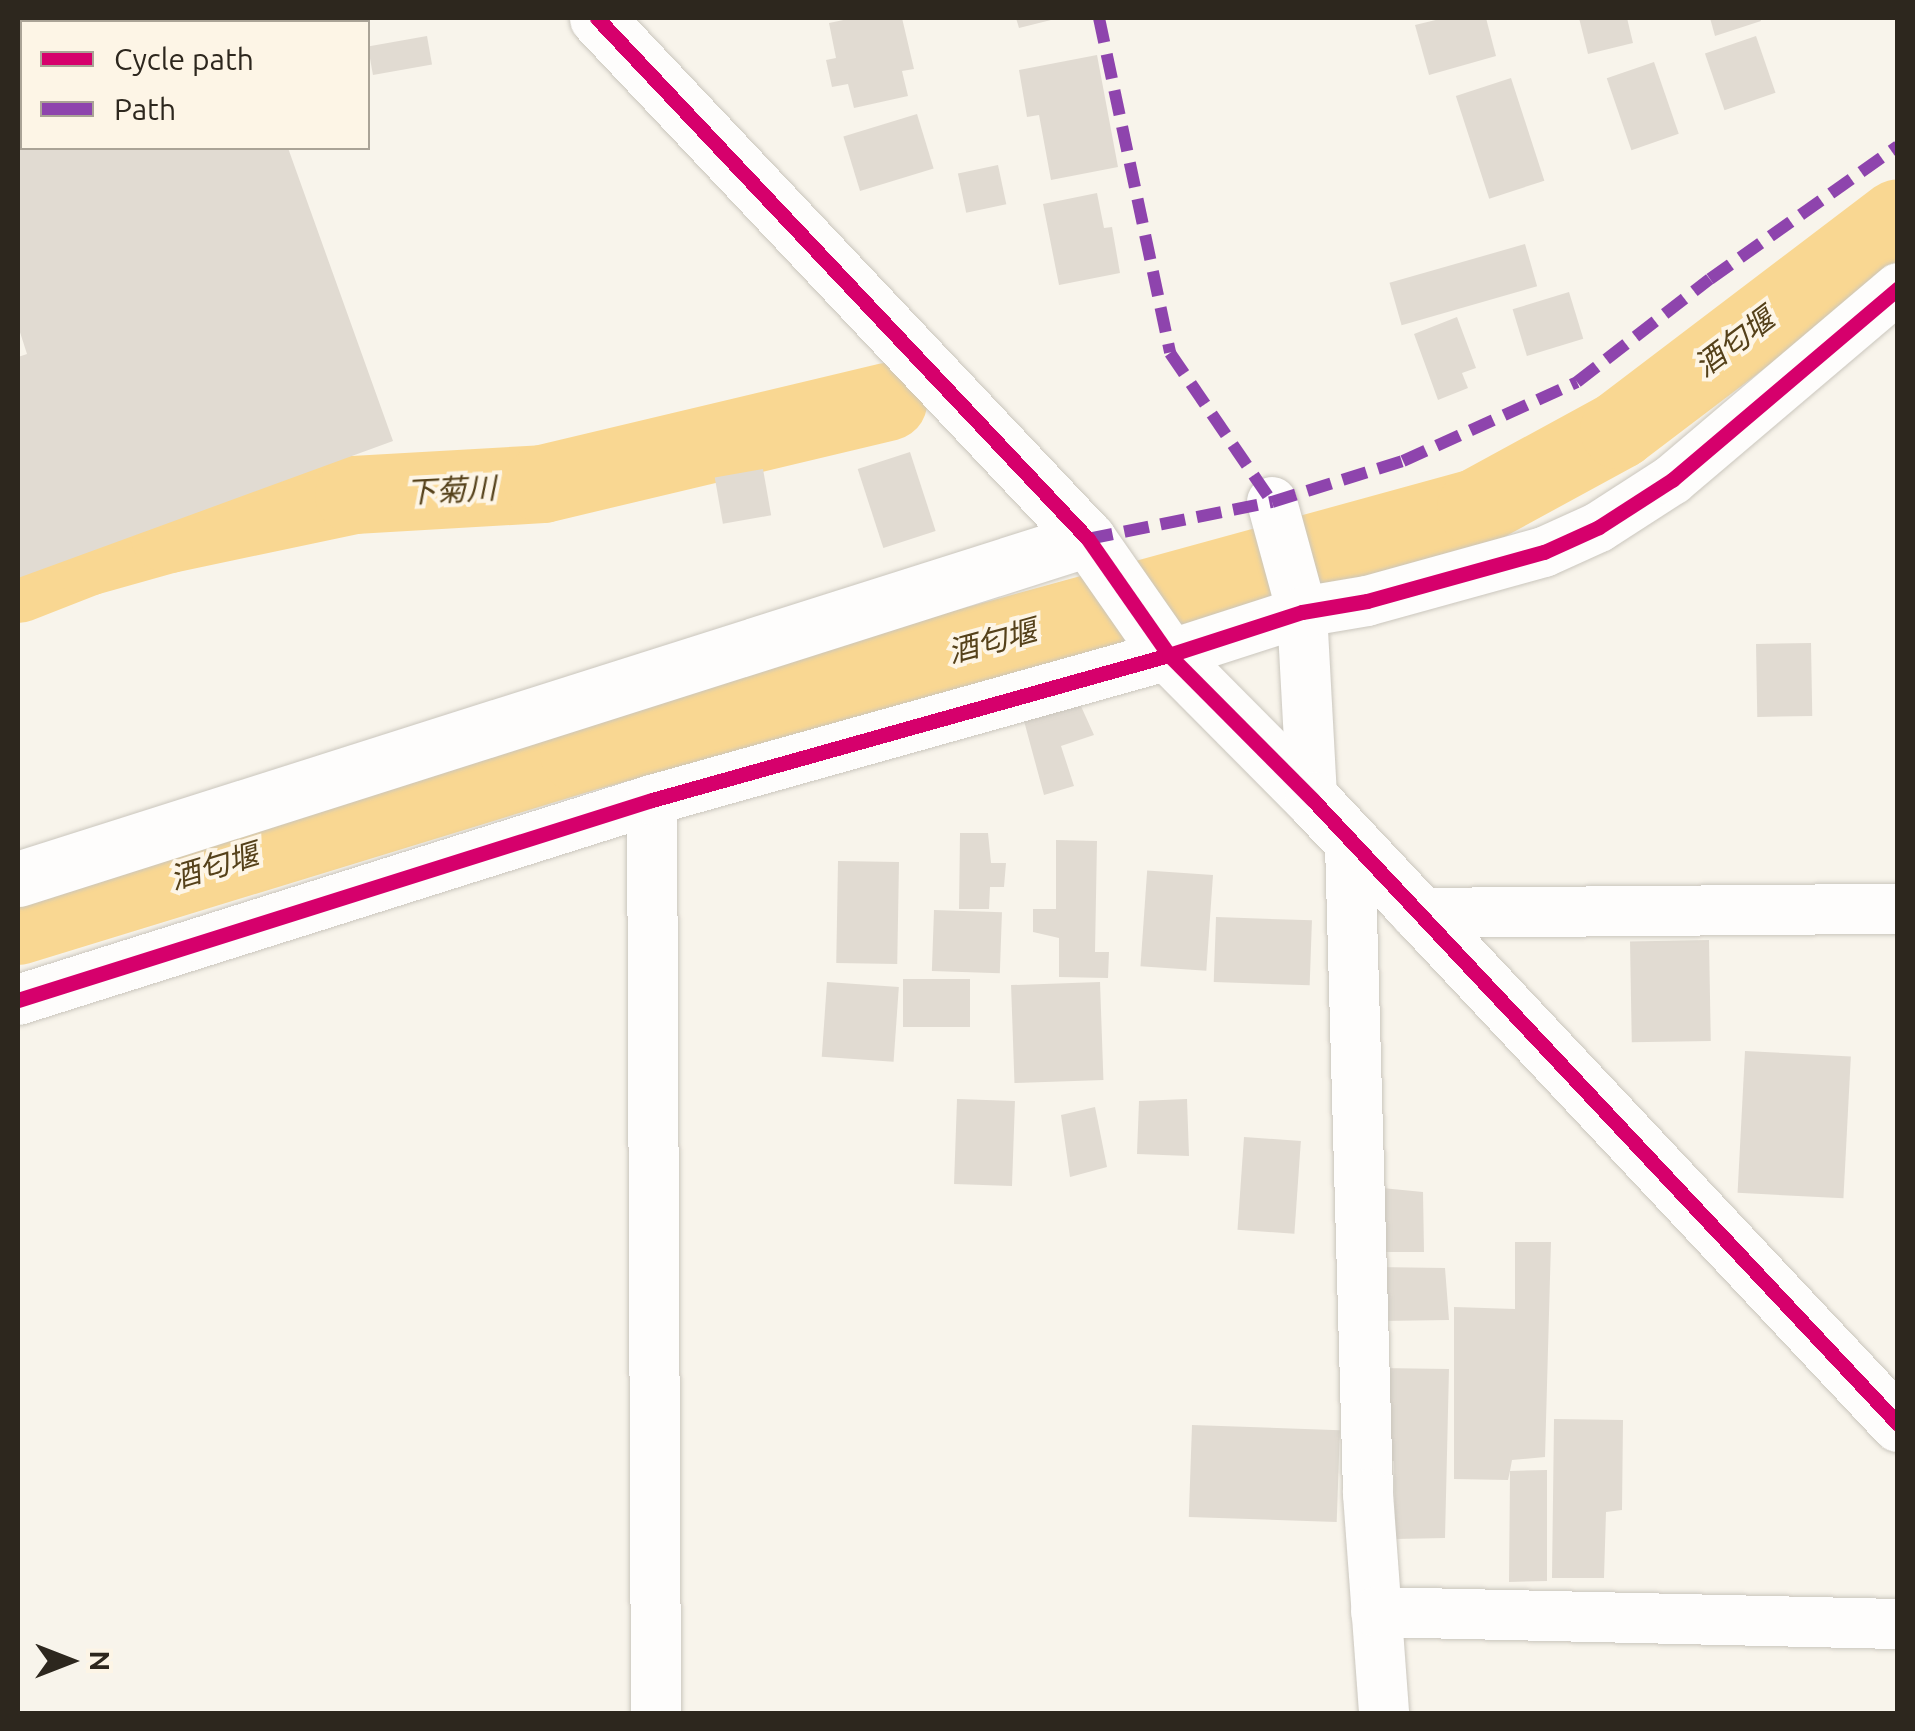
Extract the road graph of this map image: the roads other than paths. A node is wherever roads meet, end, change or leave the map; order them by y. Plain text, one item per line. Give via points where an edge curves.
1 (597, 18) edge
2 (1898, 288) edge
3 (1272, 502) dead end
4 (1089, 541) junction
5 (1302, 612) junction
6 (1168, 654) junction
7 (1312, 799) junction
8 (652, 800) junction
9 (1350, 844) junction
10 (18, 878) edge
11 (1898, 909) edge
12 (1415, 913) junction
13 (18, 1000) edge
14 (1898, 1424) edge
15 (1376, 1612) junction
16 (1898, 1624) edge
17 (656, 1714) edge
18 (1384, 1714) edge

1 - 4 street
2 - 5 street via 1672,480 1599,527 1544,552
3 - 5 street
4 - 6 street
4 - 10 street
5 - 6 street
5 - 7 street
6 - 7 street
6 - 8 street
7 - 9 street
8 - 13 street
8 - 17 street
9 - 12 street
9 - 15 street
11 - 12 street
12 - 14 street
15 - 16 street
15 - 18 street

